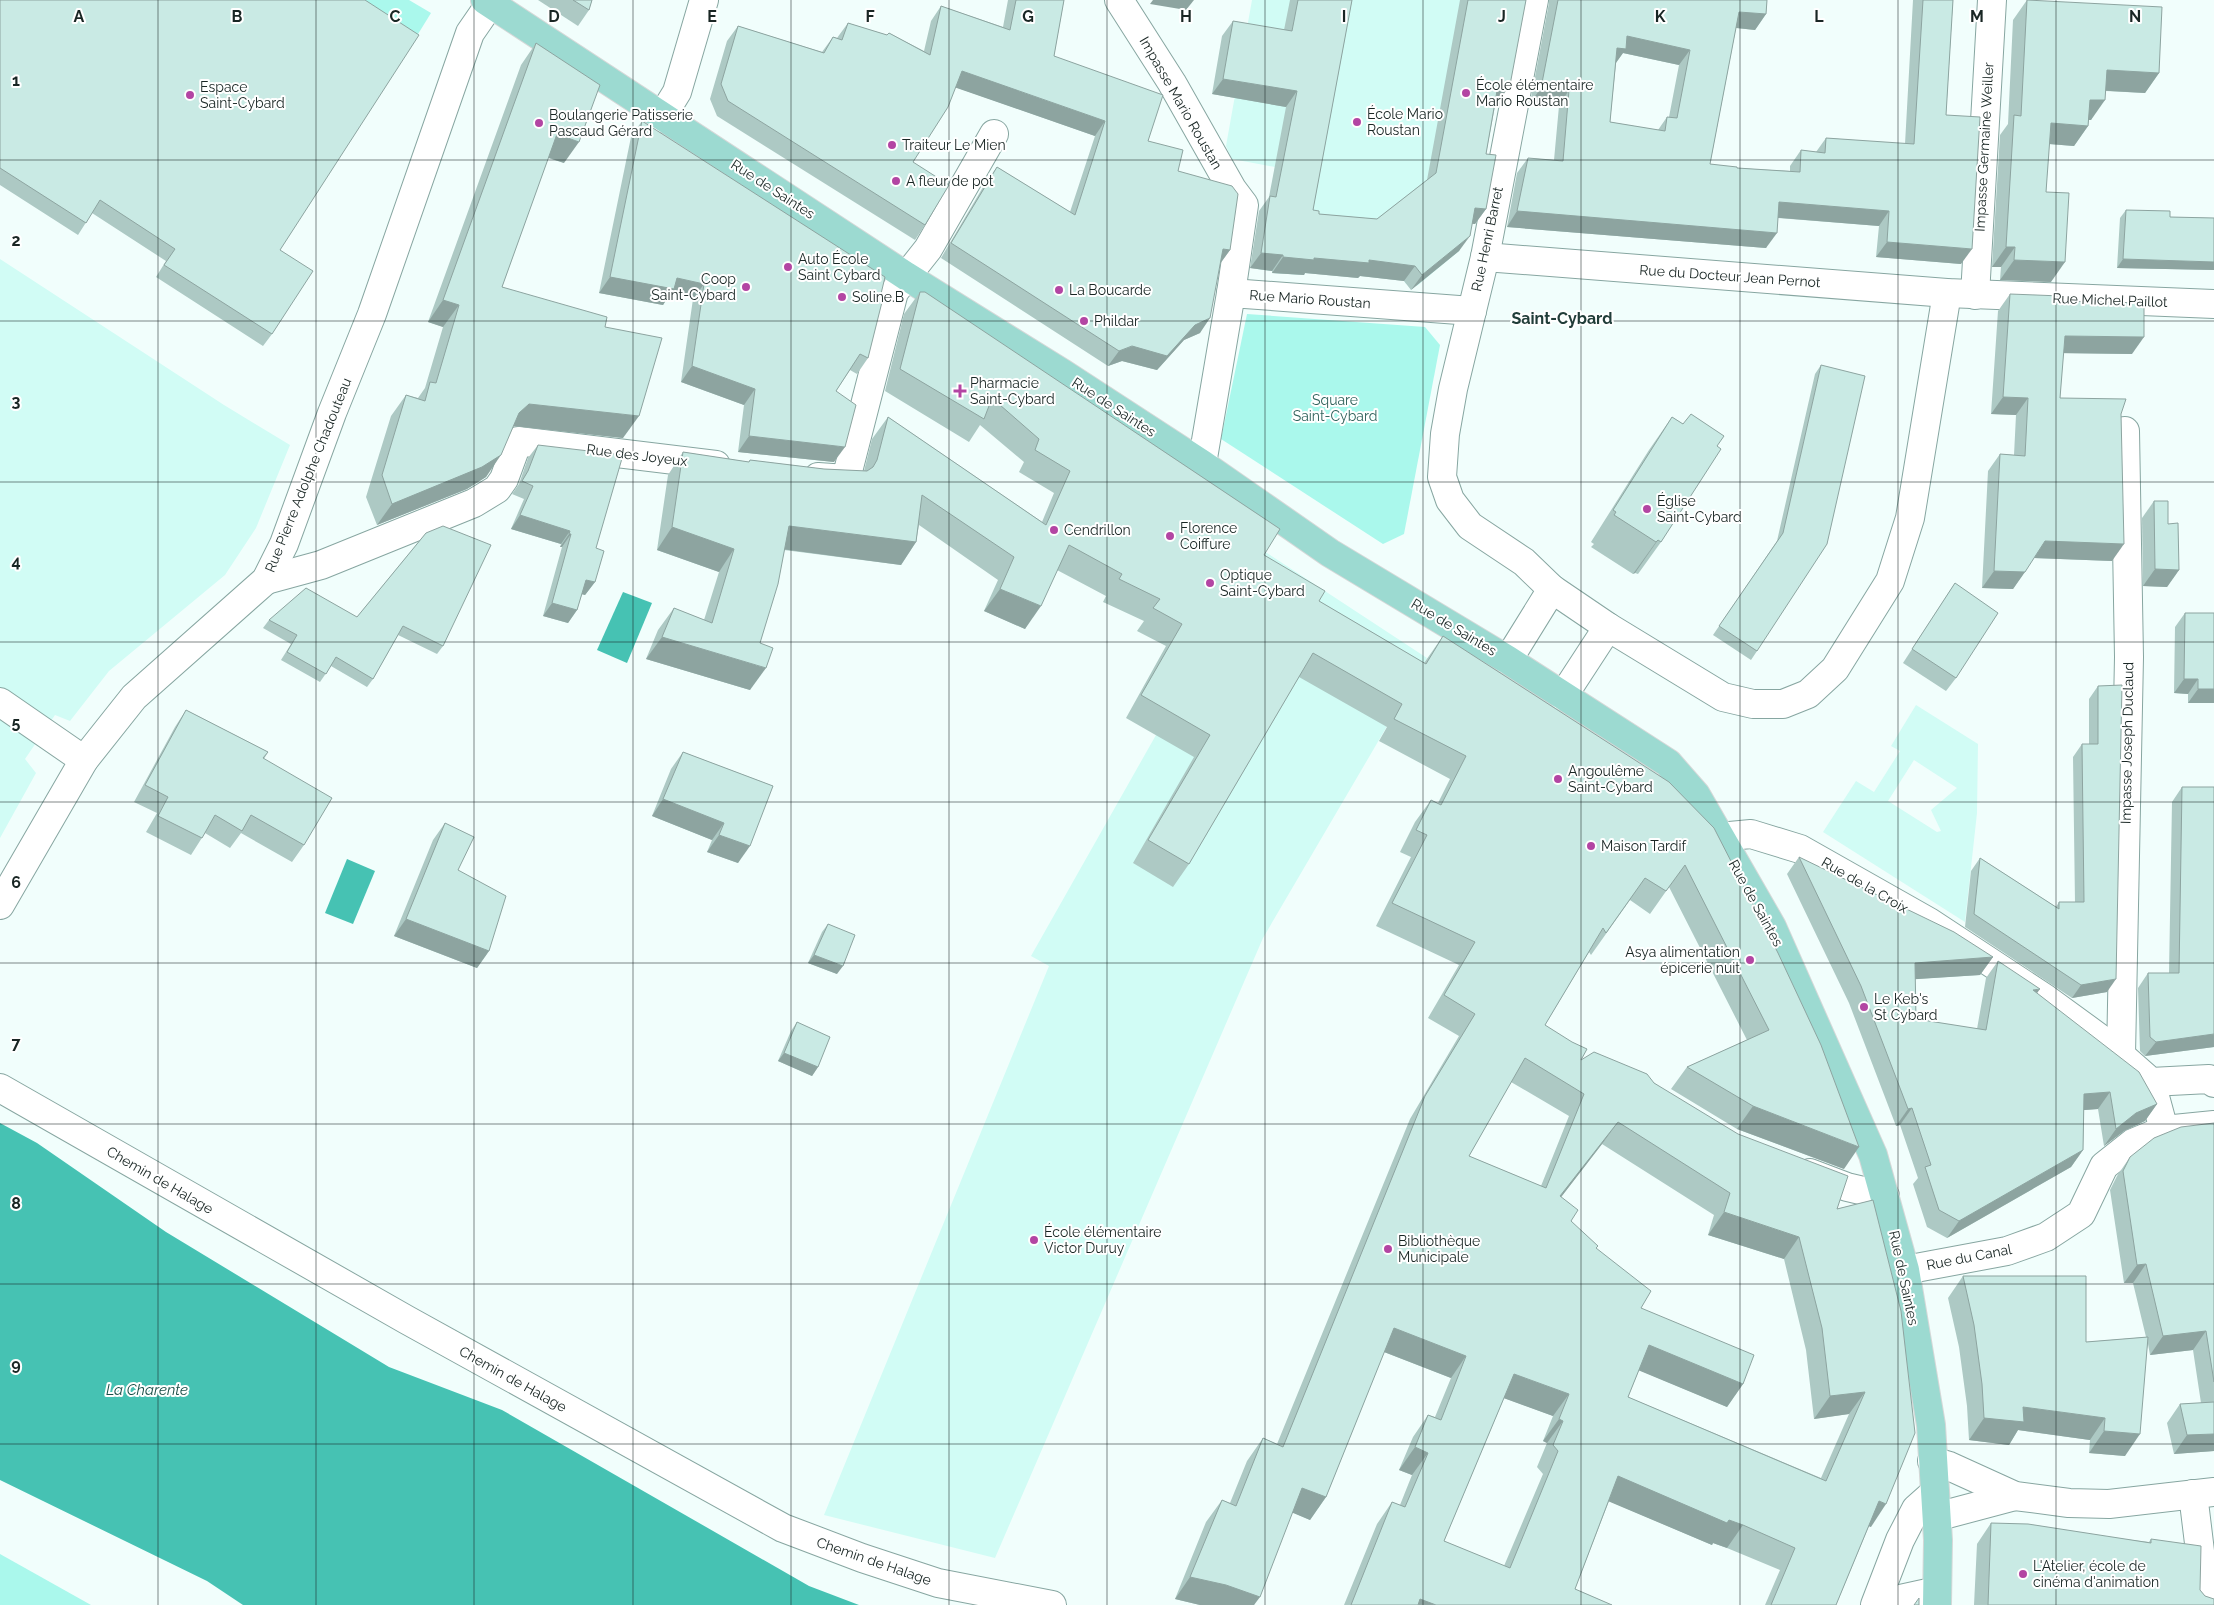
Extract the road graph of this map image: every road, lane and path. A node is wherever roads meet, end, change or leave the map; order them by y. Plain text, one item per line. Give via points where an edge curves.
1 (704, 0) edge
2 (1119, 0) edge
3 (1534, 0) edge
4 (1992, 0) edge
5 (487, 2) edge
6 (662, 118) junction
7 (994, 134) dead end
8 (1484, 257) junction
9 (906, 276) junction
10 (1231, 293) junction
11 (1947, 293) junction
12 (1975, 295) junction
13 (2214, 304) edge
14 (1472, 311) junction
15 (2125, 431) dead end
16 (1202, 464) junction
17 (742, 468) edge
18 (791, 474) edge
19 (266, 580) junction
20 (1552, 589) junction
21 (1608, 627) junction
22 (1508, 660) junction
23 (1563, 696) junction
24 (0, 702) edge
25 (84, 760) junction
26 (1719, 837) junction
27 (0, 904) edge
28 (2121, 1054) junction
29 (2151, 1082) junction
30 (2214, 1083) edge
31 (0, 1088) edge
32 (2214, 1125) edge
33 (2164, 1130) junction
34 (1784, 1163) edge
35 (1885, 1196) junction
36 (1905, 1270) junction
37 (1932, 1461) junction
38 (2203, 1493) edge
39 (2015, 1496) junction
40 (1935, 1505) junction
41 (1937, 1598) edge
42 (1052, 1605) edge
43 (1875, 1605) edge
44 (1889, 1605) edge
45 (2200, 1605) edge

1 - 6 street via 677,92
2 - 10 street, Impasse Mario Roustan via 1244,205
3 - 8 street, Rue Henri Barret
4 - 12 street, Impasse Germaine Weiller
5 - 6 main road, Rue de Saintes
5 - 19 street, Rue Pierre Adolphe Chadouteau via 470,33 372,314 284,544
6 - 9 main road, Rue de Saintes
7 - 9 street via 928,249
8 - 11 street, Rue du Docteur Jean Pernot
8 - 14 street, Rue Henri Barret
9 - 16 main road, Rue de Saintes
9 - 18 street via 894,292 846,479
10 - 14 street, Rue Mario Roustan
10 - 16 street, Rue Mario Roustan
11 - 12 street, Rue du Docteur Jean Pernot
11 - 21 street via 1910,518 1890,581 1835,669 1808,694 1783,704 1753,704 1723,697
12 - 13 street, Rue Michel Paillot
14 - 20 street, Rue Henri Barret via 1453,389 1442,477 1450,500 1470,526 1524,562
15 - 28 street, Impasse Joseph Duclaud via 2129,657
16 - 22 main road, Rue de Saintes via 1330,553
17 - 19 street, Rue des Joyeux via 518,440 504,479 497,489 474,503 321,565
19 - 25 street, Rue Pierre Adolphe Chadouteau via 134,697
20 - 21 street
20 - 22 street
21 - 23 street
22 - 23 main road, Rue de Saintes
23 - 26 main road, Rue de Saintes via 1668,763 1696,795
24 - 25 street
25 - 27 street, Rue Pierre Adolphe Chadouteau
26 - 28 street, Rue de la Croix via 1751,834 1800,849 1929,922 2046,999
26 - 35 main road, Rue de Saintes via 1772,927 1873,1155
28 - 29 street, Rue de la Croix
29 - 30 street via 2209,1079
29 - 33 street
31 - 42 street, Chemin de Halage via 415,1325 783,1528 938,1583
32 - 33 street, Rue du Canal
33 - 36 street, Rue du Canal via 2133,1143 2104,1166 2081,1214 2046,1236 2007,1251
34 - 35 street via 1847,1187
35 - 36 main road, Rue de Saintes
36 - 37 main road, Rue de Saintes via 1931,1425
37 - 39 street
37 - 40 main road, Rue de Saintes
38 - 39 street via 2109,1504
38 - 45 street
39 - 40 street
40 - 41 main road, Rue de Saintes
40 - 43 street via 1916,1509 1900,1540
41 - 44 street via 1896,1600

